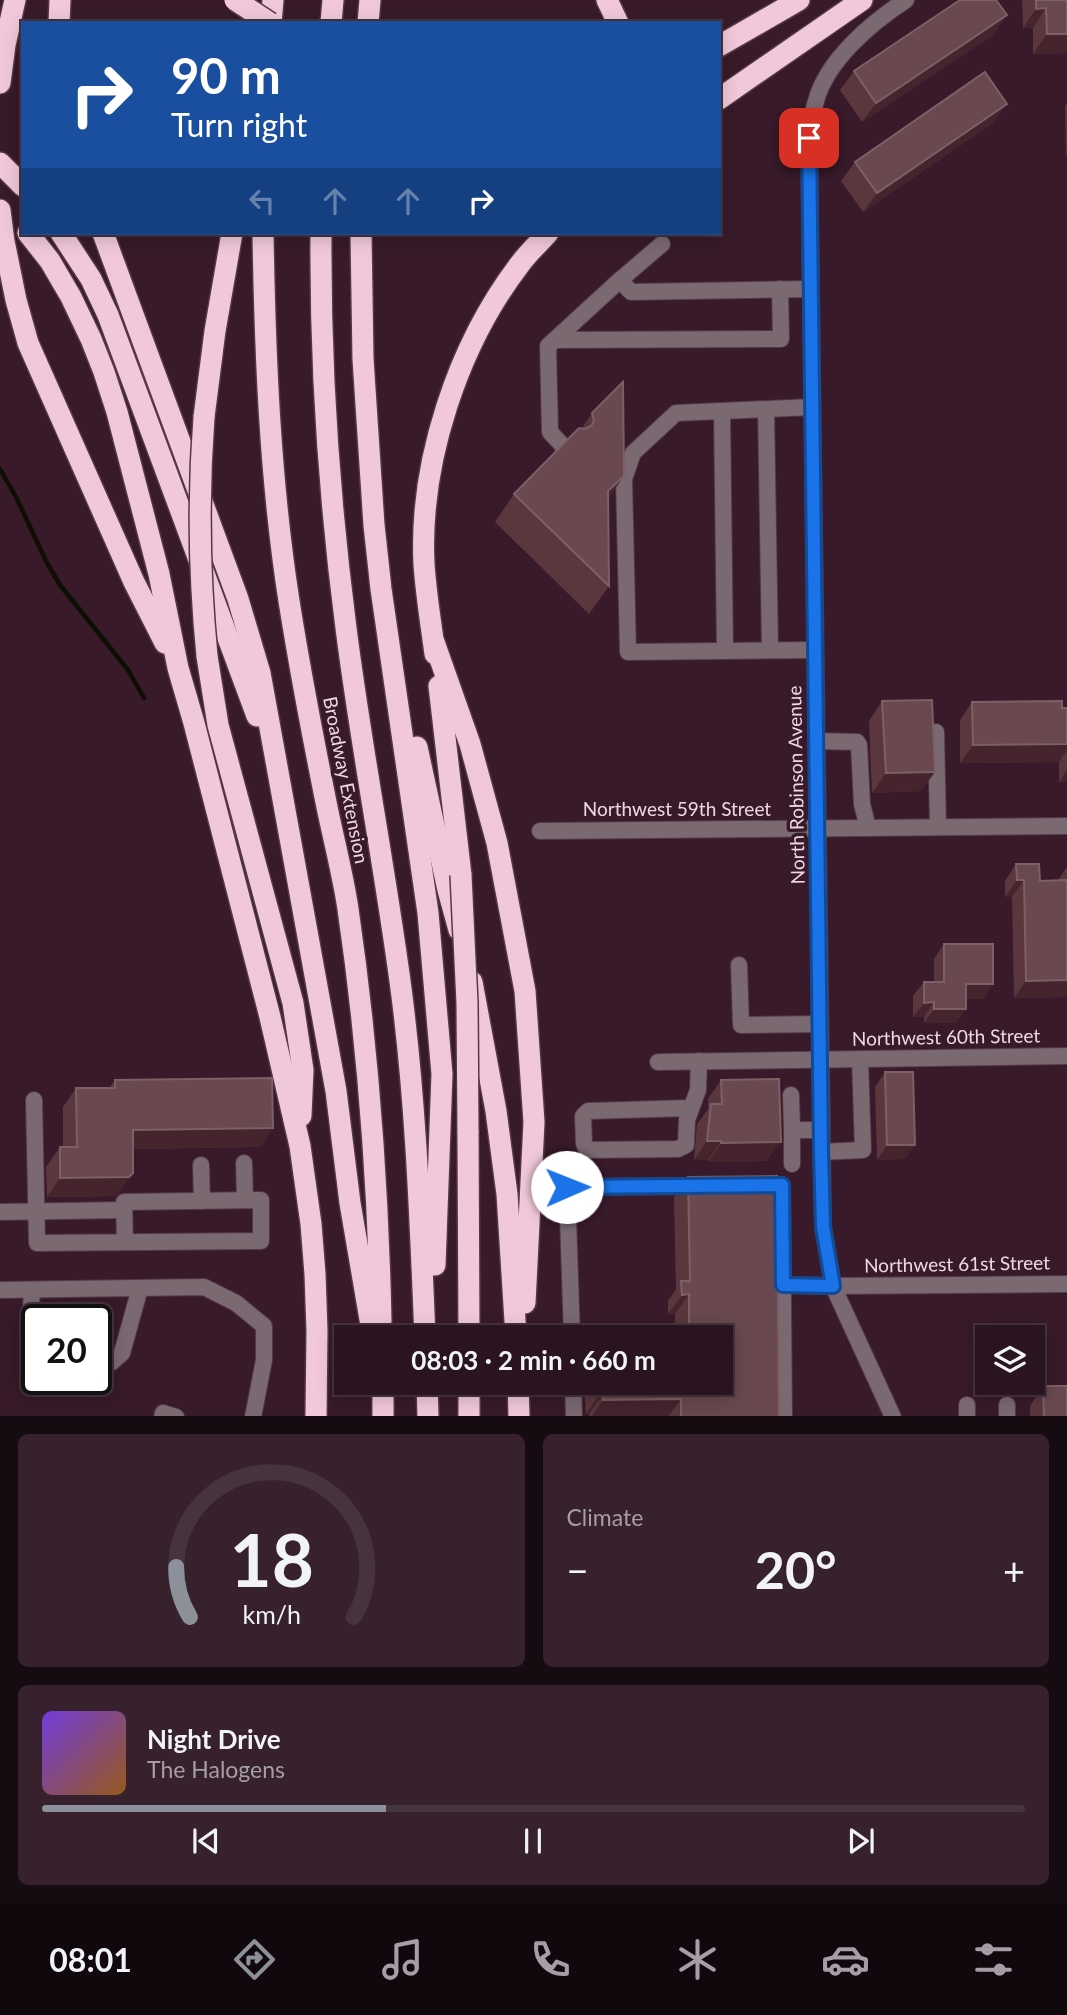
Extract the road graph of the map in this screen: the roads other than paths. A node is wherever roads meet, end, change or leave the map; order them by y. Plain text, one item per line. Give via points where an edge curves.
1 (15, 0) edge
2 (60, 0) edge
3 (235, 0) edge
4 (333, 0) edge
5 (370, 0) edge
6 (607, 0) edge
7 (799, 0) edge
8 (862, 0) edge
9 (905, 0) edge
10 (271, 16) edge
11 (59, 21) edge
12 (331, 21) edge
13 (368, 21) edge
14 (617, 21) edge
15 (722, 45) edge
16 (0, 83) edge
17 (721, 98) edge
18 (0, 163) edge
19 (21, 184) edge
20 (0, 201) edge
21 (0, 209) edge
22 (21, 224) edge
23 (30, 235) edge
24 (62, 235) edge
25 (104, 235) edge
26 (232, 235) edge
27 (263, 235) edge
28 (321, 235) edge
29 (361, 235) edge
30 (546, 235) edge
31 (662, 244) dead end
32 (620, 281) junction
33 (780, 289) junction
34 (811, 289) junction
35 (555, 340) junction
36 (812, 407) junction
37 (766, 409) junction
38 (722, 411) junction
39 (564, 447) edge
40 (388, 636) junction
41 (434, 642) junction
42 (770, 650) junction
43 (815, 650) junction
44 (725, 651) junction
45 (178, 668) junction
46 (936, 732) edge
47 (816, 741) junction
48 (276, 771) junction
49 (1067, 826) edge
50 (938, 827) junction
51 (868, 828) junction
52 (817, 829) junction
53 (540, 831) dead end
54 (739, 965) dead end
55 (819, 1024) junction
56 (1067, 1056) edge
57 (860, 1059) junction
58 (820, 1060) junction
59 (699, 1061) junction
60 (658, 1062) dead end
61 (791, 1094) dead end
62 (34, 1100) dead end
63 (690, 1108) junction
64 (792, 1130) junction
65 (821, 1130) junction
66 (300, 1146) junction
67 (821, 1152) junction
68 (244, 1163) dead end
69 (792, 1164) dead end
70 (201, 1165) dead end
71 (715, 1186) edge
72 (741, 1186) edge
73 (245, 1200) junction
74 (202, 1201) junction
75 (124, 1210) junction
76 (0, 1212) edge
77 (36, 1212) junction
78 (125, 1242) junction
79 (1067, 1284) edge
80 (783, 1285) junction
81 (833, 1286) junction
82 (140, 1288) junction
83 (0, 1290) edge
84 (32, 1290) junction
85 (31, 1304) edge
86 (371, 1325) edge
87 (382, 1325) edge
88 (425, 1325) edge
89 (433, 1325) edge
90 (469, 1325) edge
91 (515, 1325) edge
92 (524, 1325) edge
93 (572, 1325) edge
94 (112, 1362) edge
95 (382, 1395) edge
96 (429, 1395) edge
97 (469, 1395) edge
98 (519, 1395) edge
99 (573, 1395) edge
100 (162, 1416) edge
101 (176, 1416) edge
102 (253, 1416) edge
103 (316, 1416) edge
104 (383, 1416) edge
105 (429, 1416) edge
106 (469, 1416) edge
107 (519, 1416) edge
108 (574, 1416) edge
109 (784, 1416) edge
110 (893, 1416) edge

1 - 16 highway
2 - 11 highway
3 - 10 highway, bridge
4 - 12 highway
5 - 13 highway
6 - 14 highway
7 - 15 highway
8 - 17 highway
9 - 34 street, North Robinson Avenue via 838,60 816,99 809,138
18 - 19 highway
20 - 22 highway
21 - 45 highway via 28,343 134,582
23 - 45 highway via 71,297 104,372 159,574
24 - 48 highway via 108,315
25 - 48 highway via 239,599 260,673
26 - 66 highway, bridge via 204,417 201,599 218,725 293,1003 303,1070
27 - 87 highway, Broadway Extension via 274,467 289,599 348,905 361,1007 377,1194
28 - 88 highway, Broadway Extension via 332,500 346,629 408,1049
29 - 40 highway via 368,448
30 - 41 highway via 520,264 488,313 464,360 433,456 424,562
31 - 32 street
32 - 33 street via 631,292
32 - 35 street
33 - 34 street
33 - 35 street via 781,339
34 - 36 street, North Robinson Avenue
35 - 39 street via 548,346 550,432
36 - 37 street
36 - 43 street, North Robinson Avenue
37 - 38 street
37 - 42 street
38 - 44 street
38 - 44 street via 676,413 633,453 624,479 628,652
40 - 89 highway via 423,875 442,1074
40 - 91 highway via 485,1046 507,1194
41 - 90 highway, bridge via 461,875 467,1003
41 - 92 highway via 470,744 497,843 525,991 534,1122
42 - 43 street
42 - 44 street
43 - 47 street, North Robinson Avenue
45 - 66 highway
46 - 50 street
47 - 51 street via 859,745
47 - 52 street, North Robinson Avenue
48 - 86 highway via 336,1091
49 - 50 street, Northwest 59th Street
50 - 51 street, Northwest 59th Street
51 - 52 street, Northwest 59th Street
52 - 53 street, Northwest 59th Street
52 - 55 street, North Robinson Avenue
54 - 55 street via 741,1025
55 - 58 street, North Robinson Avenue
56 - 57 street, Northwest 60th Street
57 - 58 street, Northwest 60th Street
57 - 67 street via 863,1150
58 - 59 street, Northwest 60th Street
58 - 65 street, North Robinson Avenue
59 - 60 street, Northwest 60th Street
59 - 63 street via 698,1090
61 - 64 street
62 - 77 street
63 - 63 street via 686,1145 678,1149 587,1150 584,1144 583,1116 588,1111
64 - 65 street
64 - 69 street
65 - 67 street, North Robinson Avenue
66 - 103 highway via 314,1274
67 - 81 street, North Robinson Avenue via 823,1227
68 - 73 street
70 - 74 street
71 - 93 street via 567,1187
72 - 80 street via 782,1185
73 - 74 street
73 - 78 street via 261,1200 261,1241
74 - 75 street via 124,1202
75 - 77 street
75 - 78 street
76 - 77 street
77 - 78 street via 37,1243
79 - 81 street, Northwest 61st Street
80 - 81 street, Northwest 61st Street
80 - 109 street
81 - 110 street, North Robinson Avenue
82 - 84 street
82 - 94 street via 122,1353
82 - 102 street via 204,1287 236,1303 264,1326 264,1360
83 - 84 street
84 - 85 street
95 - 104 highway
96 - 105 highway
97 - 106 highway
98 - 107 highway
99 - 108 street
100 - 101 street

